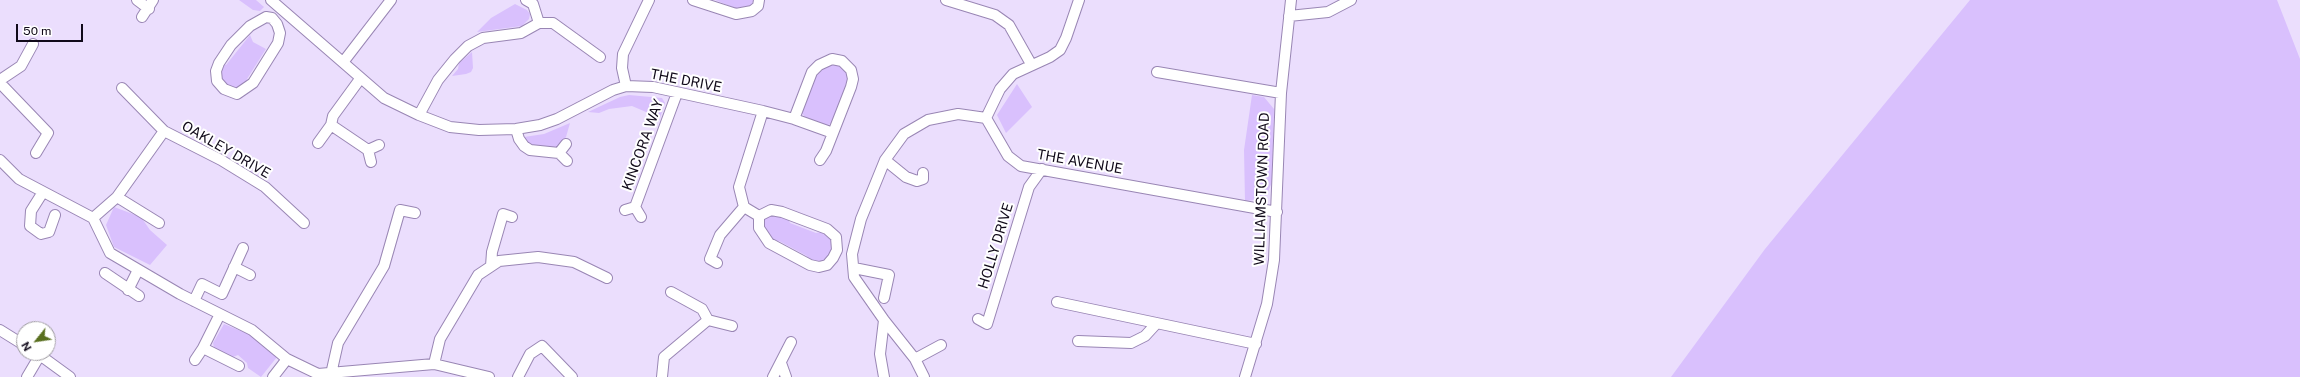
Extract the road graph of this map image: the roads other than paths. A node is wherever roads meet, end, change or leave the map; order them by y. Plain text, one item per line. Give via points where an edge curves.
1 (137, 0) edge
2 (391, 0) edge
3 (649, 0) edge
4 (693, 0) edge
5 (759, 0) edge
6 (946, 0) edge
7 (1079, 0) edge
8 (1291, 0) edge
9 (1351, 0) edge
10 (532, 1) edge
11 (276, 3) edge
12 (148, 8) edge
13 (1289, 16) junction
14 (272, 18) junction
15 (539, 23) junction
16 (33, 44) dead end
17 (600, 57) dead end
18 (344, 61) junction
19 (1031, 64) junction
20 (1157, 72) dead end
21 (360, 79) junction
22 (0, 81) edge
23 (626, 86) junction
24 (122, 88) dead end
25 (1281, 92) junction
26 (677, 93) junction
27 (763, 111) junction
28 (420, 115) junction
29 (986, 118) junction
30 (794, 119) junction
31 (331, 125) junction
32 (516, 129) junction
33 (164, 131) junction
34 (833, 133) junction
35 (318, 142) dead end
36 (566, 144) dead end
37 (379, 145) dead end
38 (368, 150) junction
39 (36, 153) dead end
40 (559, 153) junction
41 (0, 160) edge
42 (820, 160) dead end
43 (885, 160) junction
44 (371, 162) dead end
45 (567, 162) dead end
46 (1042, 169) junction
47 (923, 173) dead end
48 (43, 192) junction
49 (117, 197) junction
50 (744, 207) junction
51 (1277, 212) junction
52 (415, 213) dead end
53 (55, 215) dead end
54 (759, 216) junction
55 (512, 217) dead end
56 (641, 217) dead end
57 (93, 218) junction
58 (159, 222) dead end
59 (304, 224) dead end
60 (242, 248) dead end
61 (717, 263) dead end
62 (491, 266) junction
63 (234, 268) junction
64 (854, 268) junction
65 (138, 270) junction
66 (105, 273) dead end
67 (250, 275) dead end
68 (607, 278) dead end
69 (128, 290) junction
70 (671, 292) dead end
71 (139, 296) dead end
72 (884, 298) dead end
73 (194, 301) junction
74 (1057, 302) dead end
75 (220, 314) junction
76 (978, 319) dead end
77 (708, 320) junction
78 (884, 320) junction
79 (1156, 324) junction
80 (732, 326) dead end
81 (0, 330) edge
82 (16, 340) edge
83 (1078, 341) dead end
84 (791, 342) dead end
85 (1256, 344) junction
86 (942, 345) dead end
87 (203, 348) junction
88 (287, 359) junction
89 (915, 359) junction
90 (195, 360) dead end
91 (35, 361) edge
92 (48, 361) edge
93 (782, 363) junction
94 (434, 364) junction
95 (239, 366) dead end
96 (378, 373) edge
97 (332, 374) junction
98 (473, 375) edge
99 (27, 377) edge
100 (70, 377) edge
101 (273, 377) edge
102 (489, 377) edge
103 (518, 377) edge
104 (572, 377) edge
105 (662, 377) edge
106 (773, 377) edge
107 (786, 377) edge
108 (884, 377) edge
109 (924, 377) edge
110 (1245, 377) edge

1 - 12 street
2 - 18 street
3 - 23 street via 623,54 622,68
4 - 5 street via 736,14 752,11 758,6
6 - 19 street via 996,15 1010,25
7 - 19 street via 1060,50
8 - 13 street, WILLIAMSTOWN ROAD
9 - 13 street via 1328,12
10 - 15 street
11 - 14 street
11 - 18 street, THE DRIVE
13 - 25 street, WILLIAMSTOWN ROAD
14 - 14 street via 280,33 278,43 253,83 237,94 224,89 217,80 216,71 230,45 250,26 266,17
15 - 17 street via 553,23
15 - 28 street via 521,33 483,38 468,46 438,80
16 - 22 street via 21,66
18 - 21 street, THE DRIVE
19 - 29 street via 1013,74 1000,89
20 - 25 street
21 - 28 street, THE DRIVE via 384,98
21 - 31 street via 334,116
22 - 39 street via 48,133
23 - 26 street, THE DRIVE via 653,87
23 - 32 street, THE DRIVE via 612,90 557,119
24 - 33 street
25 - 51 street, WILLIAMSTOWN ROAD
26 - 27 street, THE DRIVE
26 - 56 street, KINCORA WAY via 630,208
27 - 30 street, THE DRIVE
27 - 50 street via 739,186
28 - 32 street, THE DRIVE via 450,127 479,130
29 - 43 street via 958,114 928,120 904,134
29 - 46 street, THE AVENUE via 1008,156 1022,166
30 - 34 street, THE DRIVE
30 - 34 street via 812,72 826,61 842,61 851,70 853,79
31 - 35 street
31 - 38 street
32 - 40 street via 521,143 530,150
33 - 49 street, OAKLEY DRIVE
33 - 59 street, OAKLEY DRIVE via 221,160 264,188
34 - 42 street
36 - 40 street
37 - 38 street
38 - 44 street
40 - 45 street
41 - 48 street via 19,179
43 - 47 street via 906,178 917,181 923,179
43 - 64 street via 861,219 852,254
46 - 51 street, THE AVENUE
46 - 76 street, HOLLY DRIVE via 1029,187 987,324
48 - 53 street via 31,211 30,226 41,234 49,232
48 - 57 street
49 - 57 street, OAKLEY DRIVE
49 - 58 street
50 - 54 street
50 - 61 street via 720,235 710,259
51 - 85 street, WILLIAMSTOWN ROAD via 1271,282
52 - 97 street via 400,210 384,266 338,343
54 - 54 street via 771,210 782,212 827,229 836,237 837,250 834,258 828,265 810,265 769,243 759,228
55 - 62 street via 503,214 492,252
57 - 65 street via 110,254
60 - 63 street
62 - 68 street via 499,261 538,257 574,262
62 - 94 street via 478,275 458,308 440,339
63 - 67 street
63 - 73 street via 222,294 202,284
64 - 72 street via 889,275
64 - 78 street via 854,277
65 - 69 street
65 - 73 street
66 - 69 street
69 - 71 street
70 - 77 street via 702,309
73 - 75 street
74 - 79 street
75 - 87 street
75 - 88 street via 252,330
77 - 80 street
77 - 105 street via 664,357
78 - 89 street
78 - 108 street via 880,354
79 - 83 street via 1145,336 1132,343
79 - 85 street
81 - 82 street
84 - 93 street
85 - 110 street, WILLIAMSTOWN ROAD
86 - 89 street
87 - 90 street
87 - 95 street
88 - 97 street via 318,374
88 - 101 street
89 - 109 street
91 - 99 street
92 - 100 street
93 - 106 street
93 - 107 street
94 - 96 street
94 - 98 street
96 - 97 street
98 - 102 street
103 - 104 street via 530,354 542,346

